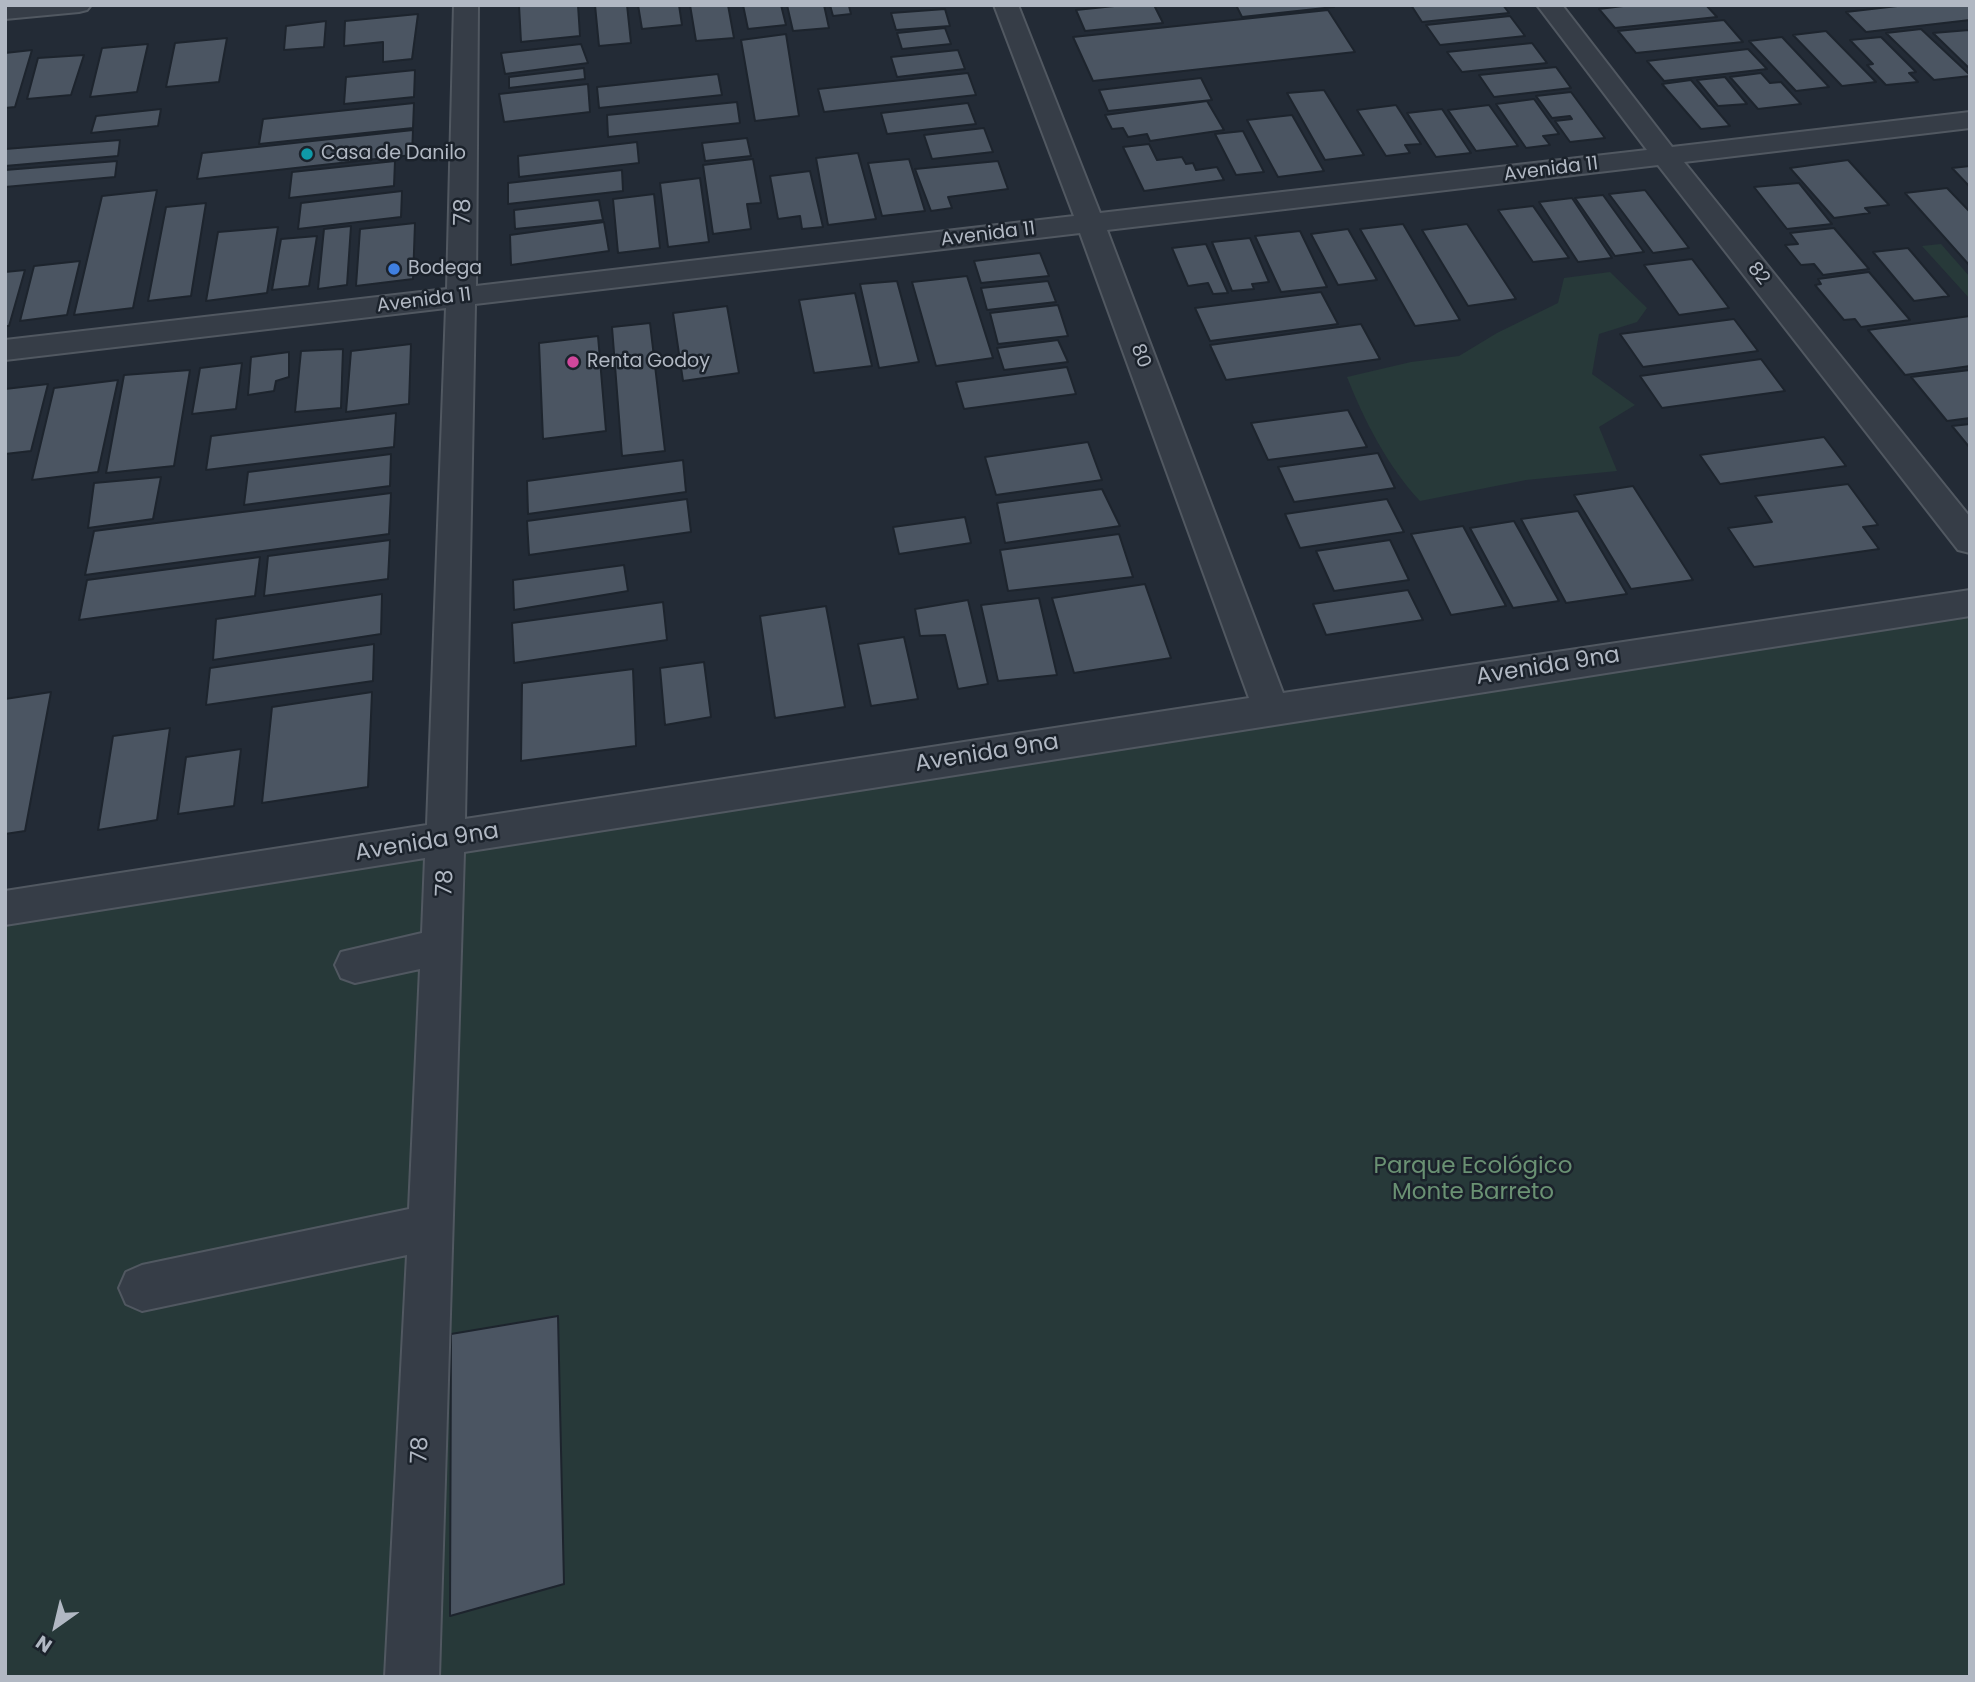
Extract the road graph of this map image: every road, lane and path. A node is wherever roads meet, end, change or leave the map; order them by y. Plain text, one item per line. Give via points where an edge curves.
1 (79, 5) edge
2 (466, 5) edge
3 (1006, 5) edge
4 (1549, 5) edge
5 (5, 12) edge
6 (1970, 120) edge
7 (1665, 156) junction
8 (1091, 223) junction
9 (463, 297) junction
10 (5, 350) edge
11 (1970, 541) edge
12 (1970, 603) edge
13 (1271, 709) junction
14 (447, 840) junction
15 (5, 908) edge
16 (443, 946) junction
17 (355, 965) dead end
18 (431, 1227) junction
19 (142, 1288) dead end
20 (412, 1677) edge

1 - 5 street
2 - 9 street, 78
3 - 8 street, 80
4 - 7 street, 82
6 - 7 street, Avenida 11
7 - 8 street, Avenida 11
7 - 11 street, 82
8 - 9 street, Avenida 11
8 - 13 street, 80
9 - 10 street, Avenida 11
9 - 14 street, 78
12 - 13 street, Avenida 9na
13 - 14 street, Avenida 9na
14 - 15 street, Avenida 9na
14 - 16 street, 78
16 - 17 street
16 - 18 street, 78
18 - 19 street
18 - 20 street, 78

